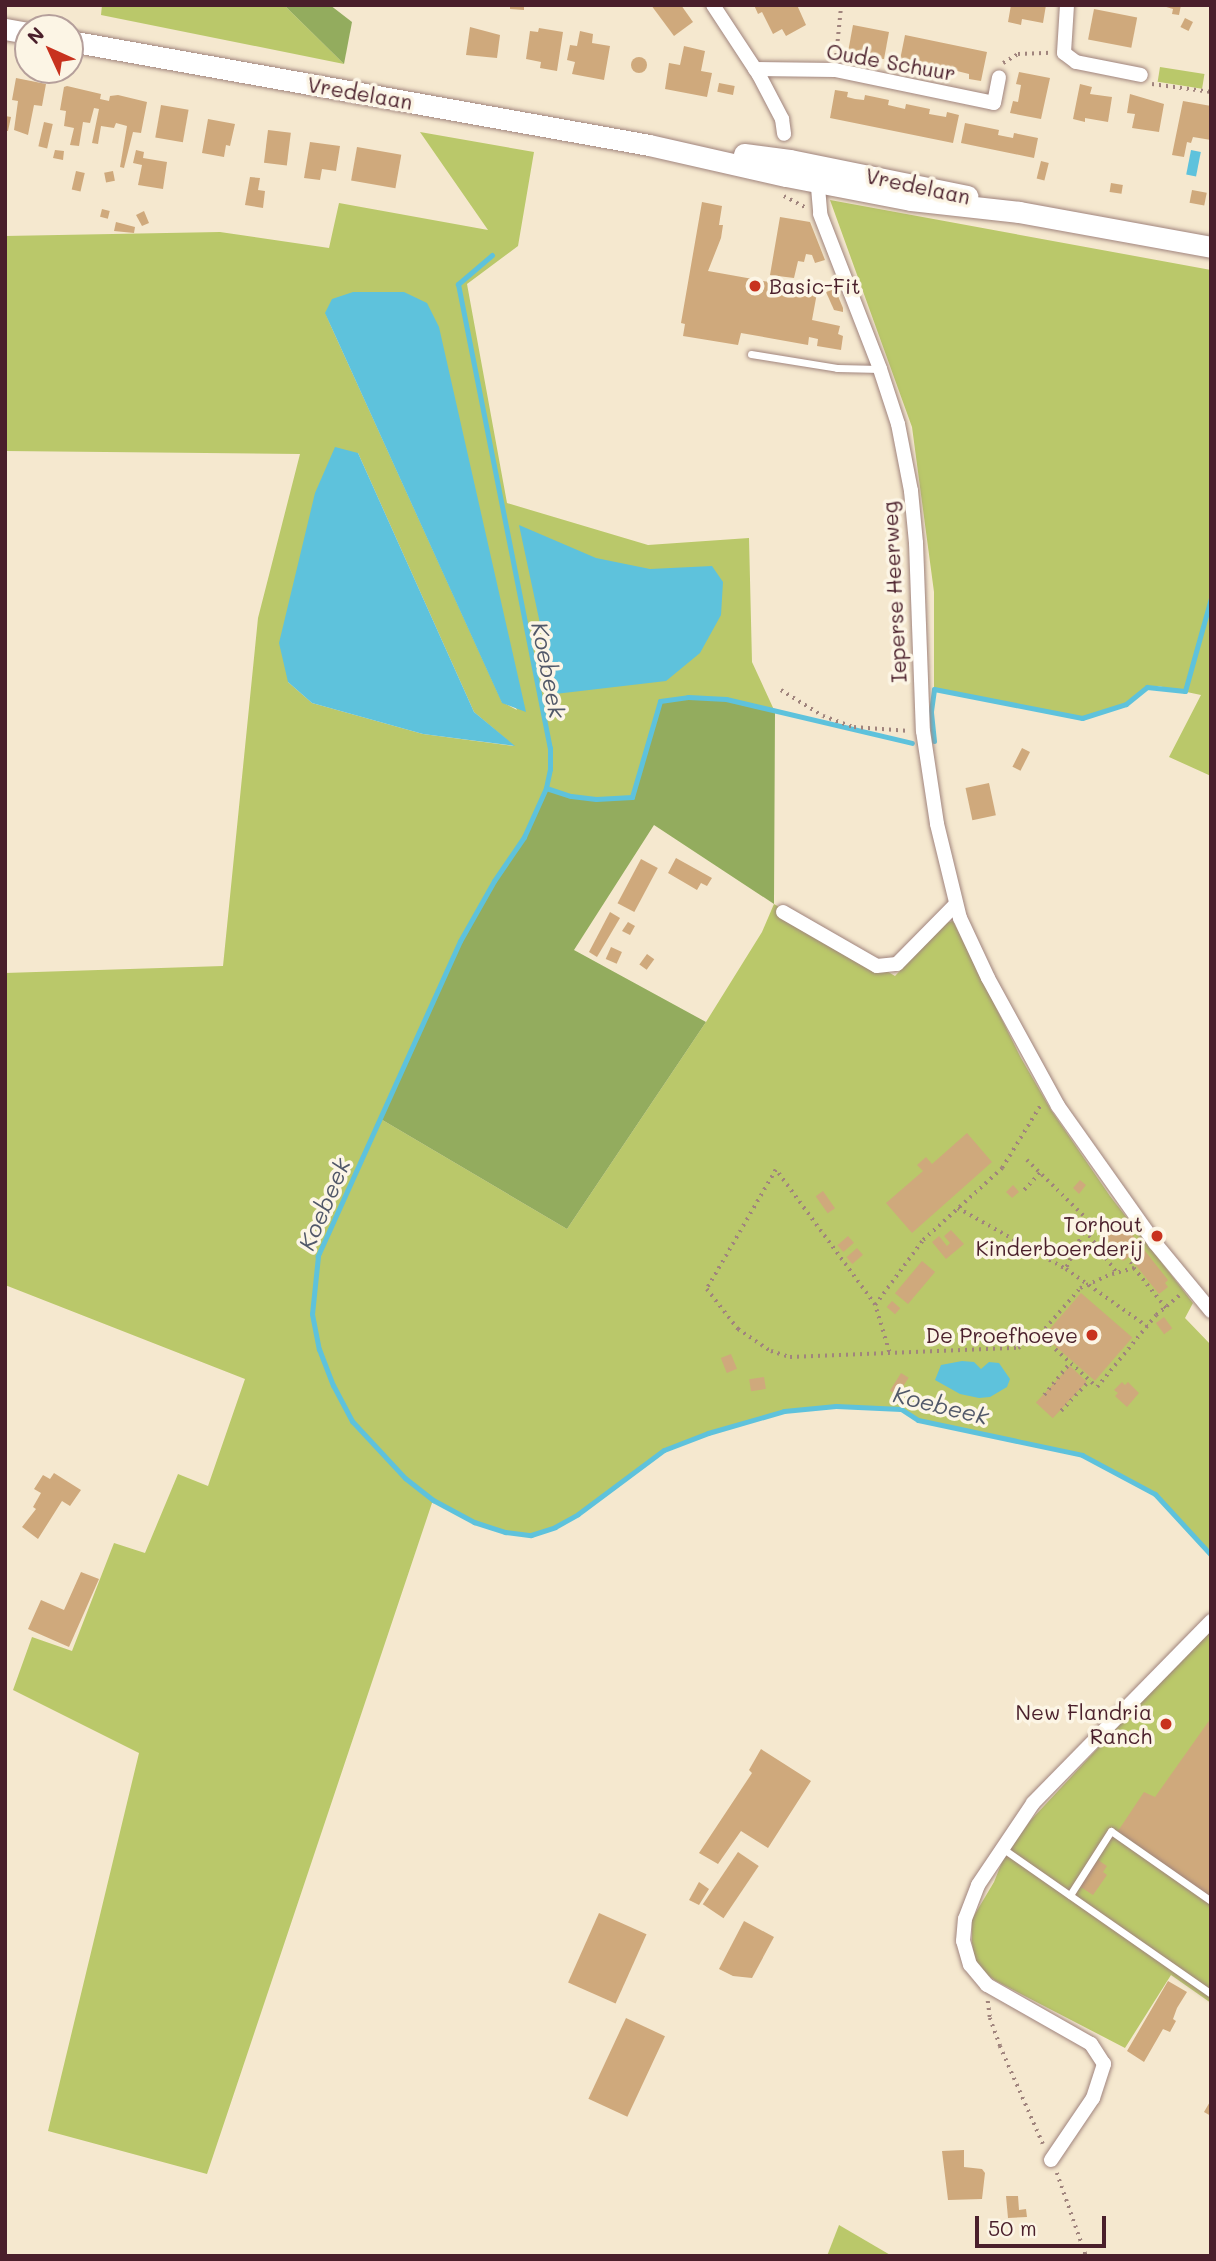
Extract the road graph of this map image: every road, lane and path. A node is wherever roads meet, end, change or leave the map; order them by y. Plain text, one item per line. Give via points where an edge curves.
1 (713, 5) edge
2 (841, 5) edge
3 (1067, 5) edge
4 (84, 44) edge
5 (1064, 52) junction
6 (755, 69) junction
7 (835, 70) junction
8 (1141, 75) joint
9 (999, 77) joint
10 (1211, 92) edge
11 (784, 134) dead end
12 (817, 173) junction
13 (1211, 247) edge
14 (751, 355) dead end
15 (880, 369) junction
16 (781, 690) dead end
17 (923, 731) junction
18 (956, 904) junction
19 (783, 912) dead end
20 (1052, 1095) junction
21 (1027, 1160) dead end
22 (1040, 1173) junction
23 (1024, 1190) dead end
24 (958, 1208) junction
25 (1085, 1229) junction
26 (1131, 1262) dead end
27 (1134, 1268) junction
28 (1066, 1269) junction
29 (1117, 1273) junction
30 (1086, 1285) junction
31 (1189, 1286) junction
32 (876, 1305) junction
33 (1167, 1309) junction
34 (1211, 1311) edge
35 (1148, 1327) junction
36 (1040, 1335) junction
37 (889, 1352) junction
38 (1070, 1363) junction
39 (1090, 1380) junction
40 (1044, 1395) dead end
41 (1061, 1411) dead end
42 (1211, 1621) edge
43 (1001, 1848) junction
44 (1070, 1895) junction
45 (1211, 1901) edge
46 (987, 1986) junction
47 (1211, 1994) edge
48 (1051, 2160) junction
49 (1086, 2256) edge

1 - 6 street
2 - 7 path
3 - 5 street
4 - 12 main road, Vredelaan
5 - 8 street via 1076,62
5 - 9 path via 1018,54 1003,62
6 - 7 street, Oude Schuur
6 - 11 street via 782,119
7 - 9 street, Oude Schuur via 994,103
8 - 10 path via 1145,82
12 - 13 main road, Vredelaan via 923,201 1019,212
12 - 15 street, Ieperse Heerweg via 820,214
14 - 15 lane via 837,368
15 - 17 street, Ieperse Heerweg via 898,424 911,491
16 - 17 path via 823,716 854,727
17 - 18 street, Ieperse Heerweg via 937,824
18 - 19 street via 897,964 877,966
18 - 20 street, Ieperse Heerweg via 988,978
20 - 24 path via 1035,1110 1002,1168
20 - 31 street, Ieperse Heerweg via 1104,1174
21 - 22 path
22 - 23 path
22 - 25 path via 1088,1221
24 - 28 path
24 - 32 path via 923,1240
25 - 28 path
25 - 29 path
26 - 27 path
27 - 29 path
27 - 33 path
28 - 30 path
29 - 30 path
30 - 35 path
30 - 36 path
31 - 33 path
31 - 34 street, Ieperse Heerweg
32 - 37 path
32 - 37 path via 776,1170 706,1289 738,1329 772,1351 790,1357
33 - 35 path
35 - 39 path via 1097,1387
36 - 37 path via 1018,1348
36 - 38 path
38 - 39 path
38 - 40 path
39 - 41 path
42 - 43 street via 1033,1803
43 - 44 lane
43 - 46 street via 978,1885 965,1919 963,1941 970,1965
44 - 45 lane via 1111,1831
44 - 47 lane
46 - 48 path via 990,2018 1000,2046
46 - 48 street via 1091,2044 1104,2064 1094,2098
48 - 49 path

